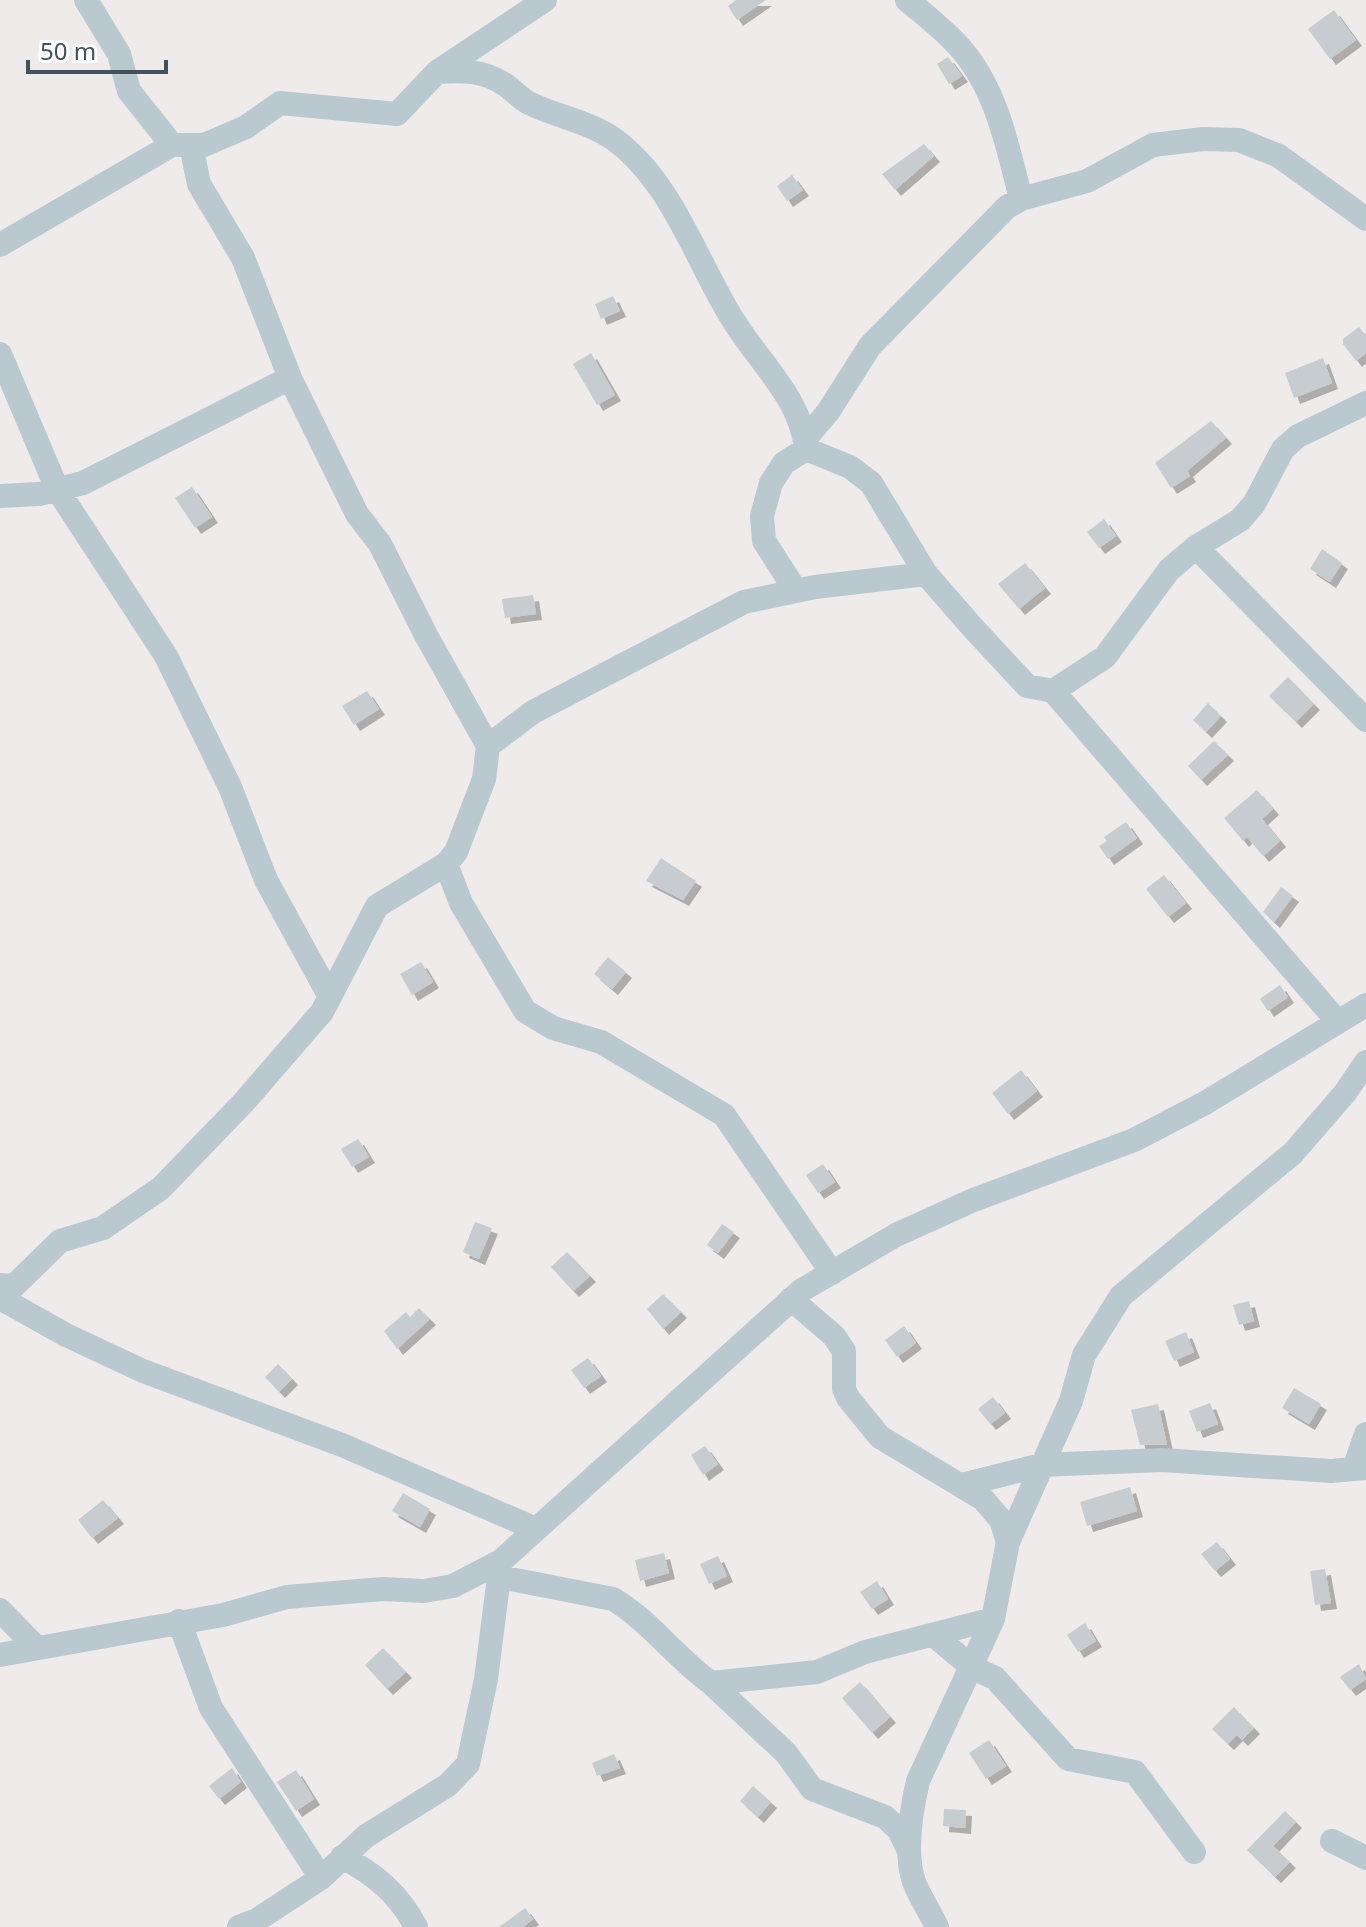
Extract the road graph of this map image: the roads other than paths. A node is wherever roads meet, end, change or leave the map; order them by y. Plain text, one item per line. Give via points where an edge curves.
1 (86, 0) edge
2 (545, 0) edge
3 (907, 0) edge
4 (437, 72) junction
5 (182, 145) junction
6 (1021, 199) junction
7 (1366, 219) edge
8 (0, 245) edge
9 (0, 354) edge
10 (290, 378) junction
11 (1366, 403) edge
12 (805, 444) junction
13 (57, 489) junction
14 (0, 496) edge
15 (1196, 547) junction
16 (926, 574) junction
17 (796, 591) junction
18 (1053, 691) junction
19 (1366, 720) edge
20 (488, 746) junction
21 (446, 864) junction
22 (330, 997) junction
23 (1366, 1005) edge
24 (1338, 1022) junction
25 (1366, 1062) edge
26 (832, 1273) junction
27 (0, 1285) edge
28 (0, 1298) edge
29 (791, 1299) junction
30 (1366, 1434) edge
31 (1041, 1465) junction
32 (1360, 1469) edge
33 (962, 1485) junction
34 (536, 1529) junction
35 (1008, 1542) junction
36 (500, 1569) junction
37 (0, 1610) edge
38 (993, 1619) junction
39 (179, 1621) junction
40 (936, 1637) junction
41 (36, 1647) junction
42 (0, 1655) edge
43 (973, 1668) junction
44 (711, 1683) junction
45 (1332, 1841) dead end
46 (1194, 1852) dead end
47 (910, 1853) junction
48 (342, 1857) junction
49 (1366, 1858) edge
50 (321, 1878) junction
51 (239, 1927) edge
52 (416, 1927) edge
53 (937, 1927) edge

1 - 5 street via 119,54 129,91
2 - 4 street
3 - 6 street via 961,49 979,74 1004,131
4 - 5 street via 397,114 280,103 246,127 204,145
4 - 12 street via 482,73 528,103 615,140 638,163 670,204 735,324 783,387
5 - 8 street
5 - 10 street via 243,258
6 - 7 street via 1087,181 1166,141 1239,140 1292,164
6 - 12 street via 993,219 870,346
9 - 13 street
10 - 13 street via 97,477
10 - 20 street via 357,514 380,544
11 - 15 street via 1298,436 1283,449 1240,520
12 - 16 street via 871,483
12 - 17 street via 771,483 762,516 764,541
13 - 14 street
13 - 22 street via 166,656 230,787 266,880
15 - 18 street via 1150,591 1105,657
15 - 19 street
16 - 17 street
16 - 18 street via 1027,686
17 - 20 street via 744,602 533,712
18 - 24 street
20 - 21 street via 473,813
21 - 22 street via 377,906
21 - 26 street via 461,903 525,1011 553,1028 601,1042 724,1115
22 - 27 street via 243,1103 161,1188 103,1228 60,1241 14,1286
23 - 24 street
24 - 26 street via 1134,1140 971,1201 896,1235
25 - 31 street via 1293,1153 1121,1296 1084,1355 1071,1401
26 - 29 street
28 - 34 street via 143,1371 342,1445
29 - 33 street via 844,1351 848,1398 880,1437
29 - 34 street
30 - 32 street
31 - 32 street via 1162,1460
31 - 33 street
31 - 35 street
33 - 35 street via 1001,1520
34 - 36 street
35 - 38 street
36 - 39 street via 424,1591 323,1592
36 - 44 street via 613,1599
36 - 48 street via 468,1764 448,1785 392,1818
37 - 41 street
38 - 40 street
38 - 43 street
39 - 41 street
39 - 50 street via 211,1708
40 - 43 street
40 - 44 street via 865,1652 817,1672
41 - 42 street
43 - 46 street via 995,1678 1068,1759 1135,1772
43 - 47 street via 918,1781
44 - 47 street via 786,1753 812,1789 885,1817 899,1830
45 - 49 street
47 - 53 street via 913,1880
48 - 50 street
48 - 52 street via 387,1886
50 - 51 street

